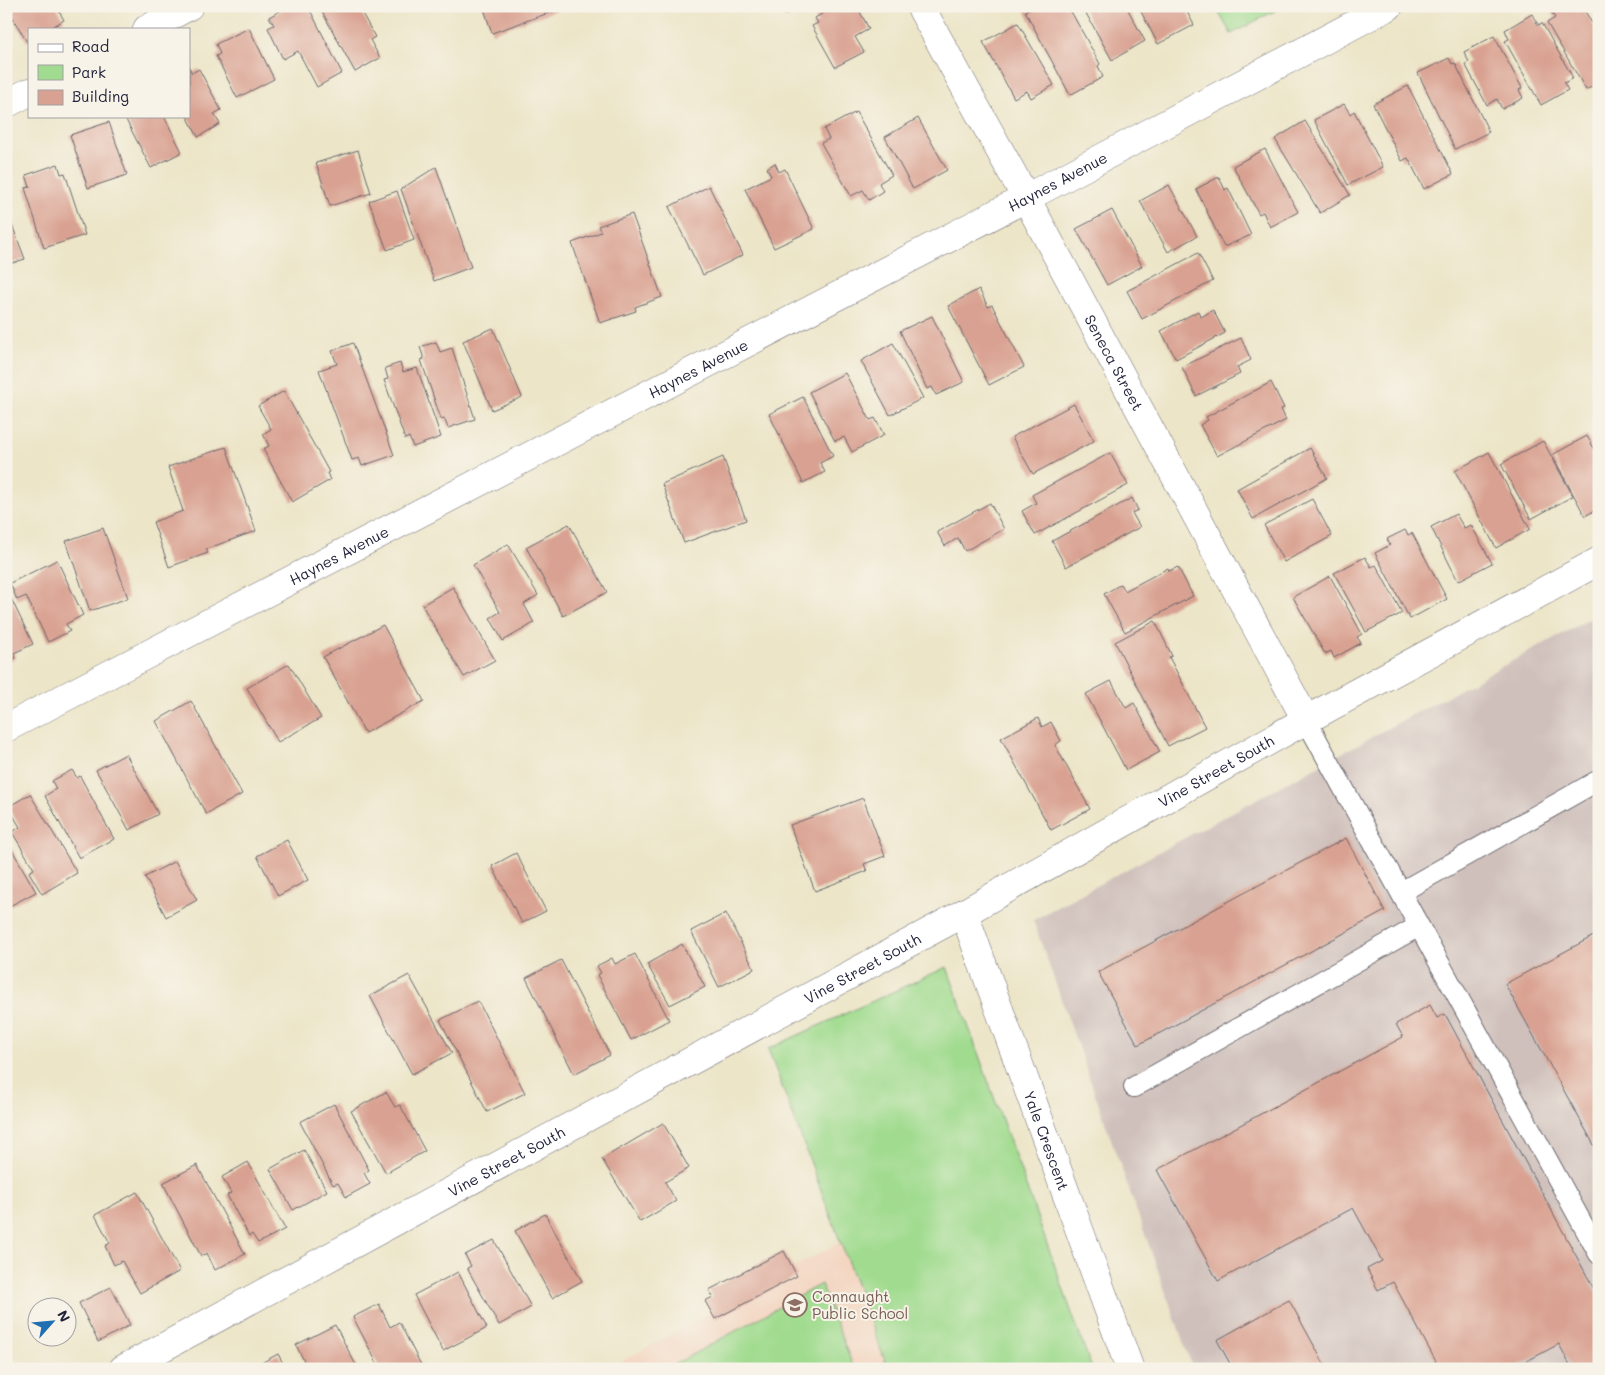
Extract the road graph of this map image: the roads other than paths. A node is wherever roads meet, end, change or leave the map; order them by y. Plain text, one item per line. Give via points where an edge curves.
1 (189, 6) edge
2 (920, 6) edge
3 (1389, 6) edge
4 (149, 28) edge
5 (28, 93) edge
6 (6, 104) edge
7 (1026, 198) junction
8 (1599, 561) edge
9 (1306, 720) junction
10 (6, 728) edge
11 (1599, 780) edge
12 (1401, 892) junction
13 (964, 913) junction
14 (1419, 926) junction
15 (1134, 1087) dead end
16 (1599, 1254) edge
17 (123, 1369) edge
18 (1130, 1369) edge

1 - 4 street
2 - 7 street, Seneca Street
3 - 7 street, Haynes Avenue
5 - 6 street
7 - 9 street, Seneca Street
7 - 10 street, Haynes Avenue
8 - 9 street, Vine Street South
9 - 12 lane
9 - 13 street, Vine Street South
11 - 12 lane
12 - 14 lane
13 - 17 street, Vine Street South
13 - 18 street, Yale Crescent
14 - 15 lane
14 - 16 lane

